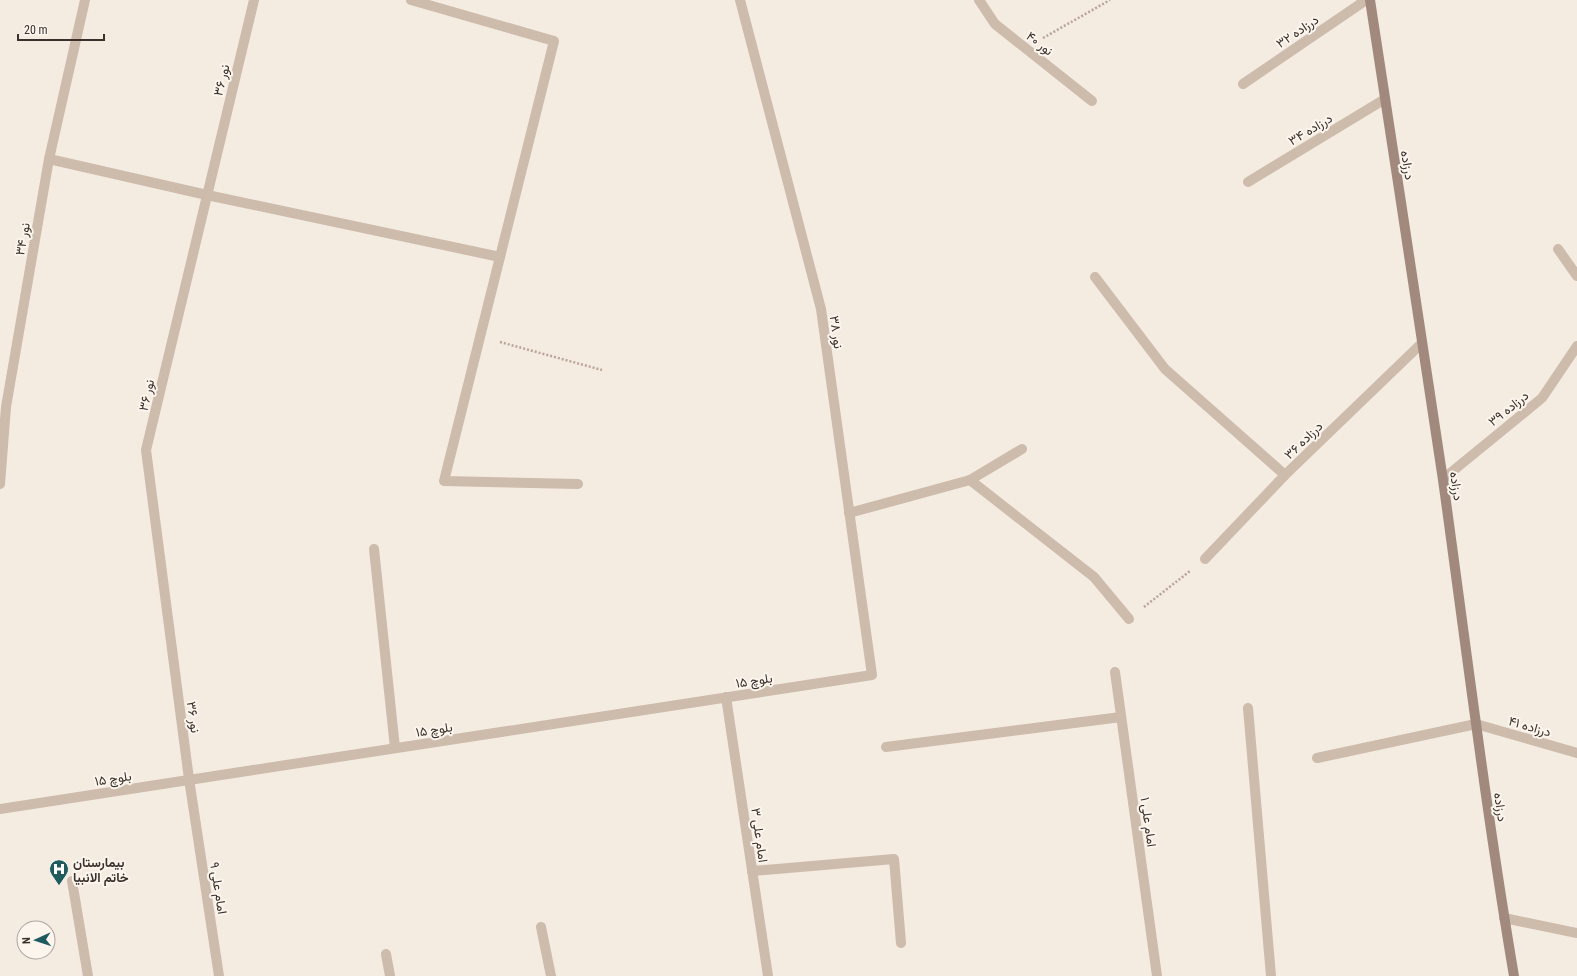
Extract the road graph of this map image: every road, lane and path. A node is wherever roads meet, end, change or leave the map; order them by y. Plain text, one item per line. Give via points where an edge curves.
1 (85, 0) edge
2 (254, 0) edge
3 (411, 0) edge
4 (740, 0) edge
5 (979, 0) edge
6 (1110, 0) edge
7 (1366, 0) edge
8 (1370, 0) edge
9 (1025, 48) junction
10 (1243, 84) dead end
11 (1385, 99) junction
12 (1092, 101) dead end
13 (49, 159) junction
14 (1248, 182) dead end
15 (207, 195) junction
16 (1558, 249) dead end
17 (500, 257) junction
18 (1577, 276) edge
19 (1095, 277) dead end
20 (480, 336) junction
21 (1422, 343) junction
22 (1577, 346) edge
23 (602, 370) dead end
24 (3, 406) edge
25 (1022, 449) dead end
26 (1285, 475) junction
27 (1443, 479) junction
28 (970, 480) junction
29 (0, 484) edge
30 (578, 484) dead end
31 (849, 513) junction
32 (374, 549) dead end
33 (1204, 559) joint
34 (1129, 619) joint
35 (1115, 672) dead end
36 (872, 675) joint
37 (726, 697) junction
38 (1248, 708) dead end
39 (1121, 716) junction
40 (1476, 724) junction
41 (886, 747) dead end
42 (395, 748) junction
43 (1577, 752) edge
44 (1317, 758) dead end
45 (189, 779) junction
46 (193, 803) joint
47 (0, 810) edge
48 (752, 871) junction
49 (72, 881) dead end
50 (1504, 918) junction
51 (541, 927) dead end
52 (1577, 933) edge
53 (901, 943) dead end
54 (386, 954) dead end
55 (88, 976) edge
56 (219, 976) edge
57 (390, 976) edge
58 (551, 976) edge
59 (768, 976) edge
60 (1157, 976) edge
61 (1271, 976) edge
62 (1514, 976) edge

1 - 13 street, نور ۳۴
2 - 15 street, نور ۳۶
3 - 17 street via 554,41
4 - 31 street, نور ۳۸ via 821,309
5 - 9 street, نور ۴۰ via 995,24
6 - 9 path
7 - 10 street, درزاده ۳۲
8 - 11 main road, درزاده
9 - 12 street, نور ۴۰
11 - 14 street, درزاده ۳۴
11 - 21 main road, درزاده
13 - 15 street
13 - 24 street, نور ۳۴
15 - 17 street
15 - 45 street, نور ۳۶ via 146,450
16 - 18 street
17 - 20 street
19 - 26 street via 1165,369
20 - 23 path
20 - 30 street via 444,481
21 - 26 street, درزاده ۳۶
21 - 27 main road, درزاده
22 - 27 street, درزاده ۳۹ via 1542,398
24 - 29 street, نور ۳۴
25 - 28 street
26 - 33 street, درزاده ۳۶
27 - 40 main road, درزاده
28 - 31 street
28 - 34 street via 1094,577
31 - 36 street, نور ۳۸
32 - 42 street
33 - 34 path
35 - 39 street, امام علی ۱
36 - 37 street, بلوچ ۱۵
37 - 42 street, بلوچ ۱۵
37 - 48 street, امام علی ۳
38 - 61 street
39 - 41 street
39 - 60 street, امام علی ۱
40 - 43 street, درزاده ۴۱
40 - 44 street
40 - 50 main road, درزاده
42 - 45 street, بلوچ ۱۵
45 - 46 street, نور ۳۶
45 - 47 street, بلوچ ۱۵
46 - 56 street, امام علی ۹
48 - 53 street via 894,859
48 - 59 street, امام علی ۳
49 - 55 street
50 - 52 street
50 - 62 main road, درزاده
51 - 58 street
54 - 57 street

